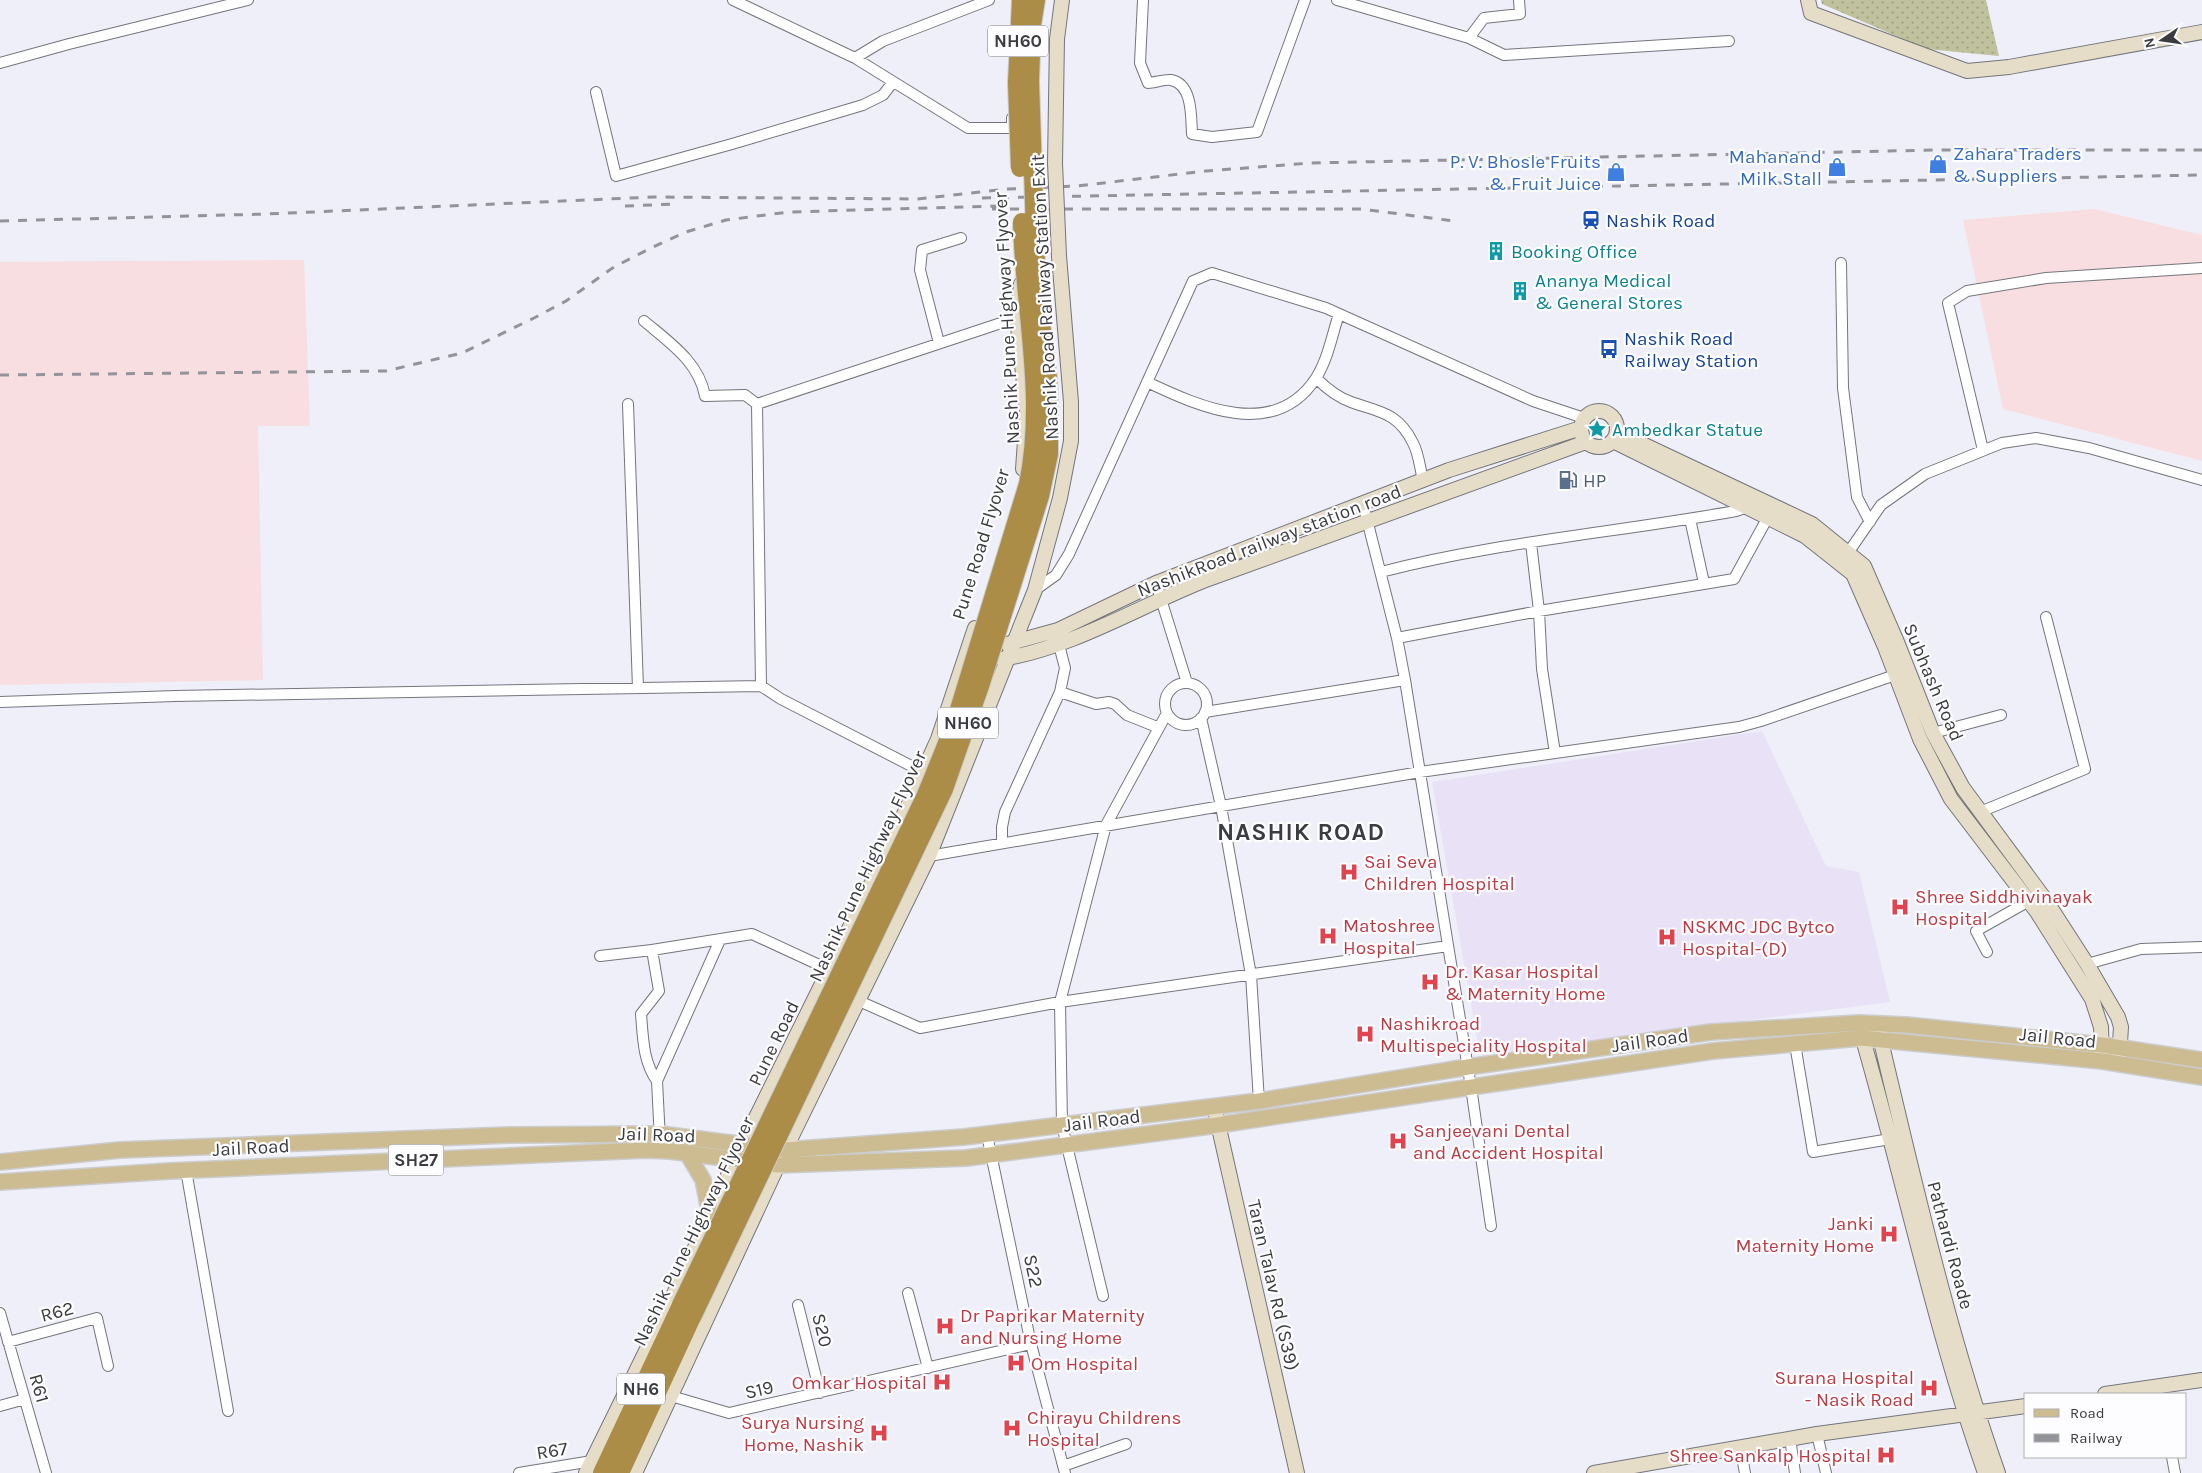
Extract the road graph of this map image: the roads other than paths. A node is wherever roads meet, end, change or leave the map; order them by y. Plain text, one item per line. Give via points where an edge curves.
1 (248, 0) edge
2 (733, 0) edge
3 (989, 0) edge
4 (1013, 0) edge
5 (1021, 0) edge
6 (1036, 0) edge
7 (1062, 0) edge
8 (1143, 0) edge
9 (1305, 0) edge
10 (1337, 0) edge
11 (1519, 0) edge
12 (1808, 0) edge
13 (2202, 32) edge
14 (1469, 38) junction
15 (1729, 42) dead end
16 (855, 58) junction
17 (0, 63) edge
18 (893, 82) junction
19 (1024, 82) junction
20 (596, 92) dead end
21 (961, 238) dead end
22 (1841, 264) dead end
23 (1023, 268) junction
24 (2202, 268) edge
25 (1339, 314) junction
26 (1012, 319) junction
27 (644, 321) dead end
28 (939, 343) junction
29 (1316, 378) junction
30 (1147, 382) junction
31 (628, 404) dead end
32 (757, 404) junction
33 (1582, 423) junction
34 (1615, 437) junction
35 (1586, 442) junction
36 (1983, 450) junction
37 (1424, 480) junction
38 (2202, 480) edge
39 (1363, 504) junction
40 (1747, 507) junction
41 (1768, 518) junction
42 (1690, 519) junction
43 (1367, 522) junction
44 (1870, 522) junction
45 (1531, 543) junction
46 (1848, 553) junction
47 (1381, 572) junction
48 (1156, 582) junction
49 (1704, 583) junction
50 (1035, 590) junction
51 (1162, 598) junction
52 (1538, 611) junction
53 (2046, 616) dead end
54 (1397, 638) junction
55 (1013, 643) junction
56 (1059, 645) junction
57 (967, 652) junction
58 (1008, 658) junction
59 (964, 666) junction
60 (1902, 673) junction
61 (1405, 680) junction
62 (1187, 683) junction
63 (762, 686) junction
64 (638, 688) junction
65 (1060, 692) junction
66 (0, 702) edge
67 (1167, 712) junction
68 (1203, 715) junction
69 (2001, 715) dead end
70 (1157, 727) junction
71 (1932, 733) junction
72 (1555, 753) junction
73 (923, 772) junction
74 (1420, 772) junction
75 (1222, 806) junction
76 (1980, 812) junction
77 (1106, 826) junction
78 (1002, 843) junction
79 (929, 856) junction
80 (2029, 902) junction
81 (720, 940) junction
82 (1448, 946) junction
83 (2202, 947) edge
84 (652, 950) junction
85 (1988, 952) dead end
86 (600, 956) dead end
87 (2087, 964) junction
88 (830, 970) junction
89 (1251, 975) junction
90 (859, 1001) junction
91 (1060, 1002) junction
92 (1859, 1023) junction
93 (1876, 1024) junction
94 (1863, 1038) junction
95 (1880, 1039) junction
96 (1795, 1044) junction
97 (2102, 1045) junction
98 (2120, 1047) junction
99 (2202, 1060) edge
100 (2102, 1061) junction
101 (2119, 1064) junction
102 (1468, 1067) junction
103 (2202, 1077) edge
104 (657, 1081) junction
105 (1471, 1087) junction
106 (1259, 1101) junction
107 (1214, 1106) junction
108 (1062, 1125) junction
109 (1218, 1125) junction
110 (987, 1134) junction
111 (667, 1135) junction
112 (1890, 1139) junction
113 (1066, 1144) junction
114 (743, 1145) junction
115 (658, 1150) junction
116 (785, 1150) junction
117 (687, 1153) junction
118 (991, 1154) junction
119 (735, 1160) junction
120 (0, 1162) edge
121 (778, 1165) junction
122 (186, 1170) junction
123 (0, 1182) edge
124 (710, 1215) junction
125 (1491, 1226) dead end
126 (908, 1293) dead end
127 (1103, 1296) dead end
128 (798, 1305) dead end
129 (686, 1311) junction
130 (0, 1313) edge
131 (8, 1342) junction
132 (1031, 1344) junction
133 (108, 1366) dead end
134 (928, 1368) junction
135 (2202, 1380) edge
136 (2160, 1390) edge
137 (820, 1393) junction
138 (2119, 1393) edge
139 (671, 1396) junction
140 (25, 1399) junction
141 (0, 1406) edge
142 (2024, 1406) edge
143 (228, 1411) dead end
144 (1971, 1414) junction
145 (1817, 1434) junction
146 (1790, 1438) junction
147 (1126, 1444) dead end
148 (1740, 1446) junction
149 (2172, 1458) edge
150 (593, 1469) edge
151 (1064, 1469) edge
152 (46, 1473) edge
153 (519, 1473) edge
154 (620, 1473) edge
155 (635, 1473) edge
156 (1297, 1473) edge
157 (1594, 1473) edge
158 (1744, 1473) edge
159 (1795, 1473) edge
160 (1826, 1473) edge
161 (1985, 1473) edge
162 (1998, 1473) edge
163 (2175, 1473) edge

1 - 17 street
2 - 16 street
3 - 16 street via 883,41
4 - 18 street via 1012,128 968,128
5 - 19 highway, Nashik Pune Highway Flyover / NH60
6 - 19 highway, Nashik Pune Highway Flyover / NH60
7 - 50 main road, Nashik Road Railway Station Exit, bridge via 1056,40 1055,163 1071,442 1060,498
8 - 9 street via 1140,63 1148,83 1170,80 1179,83 1189,103 1192,134 1212,137 1257,132
10 - 14 street
11 - 14 street via 1520,14 1484,18
12 - 13 main road via 1811,13 1967,71 2008,67
14 - 15 street via 1504,55
16 - 18 street
18 - 20 street via 883,95 863,105 616,176
19 - 23 highway, Nashik Pune Highway Flyover / NH60, bridge
19 - 129 highway, Nashik Pune Highway Flyover / NH60, bridge via 1037,292 1048,378 1049,454 1040,496 944,789
21 - 28 street via 922,250 920,270
22 - 44 street via 1843,388 1857,497
23 - 26 main road, Pune Road Flyover
23 - 129 highway, Nashik Pune Highway Flyover / NH60, bridge via 1034,372 1034,453 1028,484 954,726 926,795
24 - 36 street via 2046,278 1967,291 1948,303
25 - 29 street
25 - 30 street via 1212,273 1193,281
25 - 33 street
26 - 28 street
26 - 57 main road, Pune Road Flyover via 1027,412 1023,474
27 - 32 street via 686,357 702,382 705,396 745,395
28 - 32 street
29 - 30 street via 1300,396 1280,409 1247,416 1188,401
29 - 37 street via 1330,391 1350,402 1394,418 1414,443
30 - 50 street via 1070,554 1056,575
31 - 64 street
32 - 63 street
33 - 34 main road via 1594,411 1605,411 1614,418
33 - 35 main road
33 - 37 main road
34 - 35 main road via 1603,448
34 - 40 main road, Subhash Road
34 - 46 main road, Subhash Road via 1812,524
35 - 43 main road, NashikRoad railway station road
36 - 38 street via 2002,443 2036,438 2089,448
36 - 44 street via 1925,474 1881,505
37 - 39 main road
39 - 43 street
39 - 48 main road
40 - 41 main road, Subhash Road
40 - 42 street
41 - 49 street via 1734,578
41 - 60 main road, Subhash Road via 1805,536 1853,574
42 - 45 street
42 - 49 street
43 - 47 street
43 - 51 main road, NashikRoad railway station road
44 - 46 street
45 - 47 street via 1439,557
45 - 52 street
46 - 60 main road, Subhash Road via 1864,566
47 - 54 street
48 - 51 street
48 - 55 main road via 1058,630
49 - 52 street
50 - 55 main road, Nashik Road Railway Station Exit
51 - 56 main road, NashikRoad railway station road
51 - 62 street
52 - 54 street
52 - 72 street via 1542,669
53 - 76 street via 2085,769
54 - 61 street
55 - 57 main road
55 - 58 main road, Nashik Road Railway Station Exit
56 - 58 main road, NashikRoad railway station road
56 - 65 street via 1065,668
57 - 59 main road, Pune Road
58 - 59 main road, NashikRoad railway station road
58 - 79 main road, Nashik Road Railway Station Exit
59 - 73 main road, Pune Road
60 - 71 main road, Subhash Road
60 - 72 street via 1739,727
60 - 80 main road, Subhash Road via 1920,739 1951,799
61 - 68 street
61 - 74 street
62 - 67 street via 1175,685 1167,694
62 - 68 street via 1204,693 1206,706
63 - 64 street
63 - 73 street
64 - 66 street
65 - 70 street via 1096,704 1115,704 1127,715
65 - 78 street via 1005,812
67 - 68 street via 1183,724 1190,724
67 - 70 street
68 - 75 street
69 - 71 street
70 - 77 street
71 - 76 main road, Subhash Road
72 - 74 street
73 - 88 main road, Pune Road
74 - 75 street
74 - 82 street
75 - 77 street
75 - 89 street
76 - 87 main road, Subhash Road via 2047,902
77 - 78 street
77 - 91 street
78 - 79 street
79 - 90 main road, Nashik Road Railway Station Exit
80 - 85 street via 1976,931
80 - 97 main road, Subhash Road via 2092,999 2101,1027
81 - 84 street
81 - 88 street via 752,934
81 - 104 street
82 - 89 street
82 - 102 street
83 - 87 street via 2141,949
84 - 86 street
84 - 104 street via 659,991 641,1014 644,1051
87 - 98 main road, Subhash Road via 2118,1017
88 - 114 main road, Pune Road
89 - 91 street
89 - 106 street
90 - 91 street via 920,1028
90 - 116 main road, Nashik Road Railway Station Exit
91 - 108 street
92 - 93 main road, Jail Road
92 - 94 main road
92 - 102 main road, Jail Road via 1712,1032
93 - 95 main road, Pathardi Roade
93 - 97 main road, Jail Road
94 - 95 main road, Jail Road
94 - 96 main road, Jail Road
94 - 112 main road
95 - 100 main road, Jail Road
95 - 144 main road, Pathardi Roade
96 - 105 main road, Jail Road via 1713,1051
96 - 112 street via 1813,1152
97 - 98 main road, Jail Road
97 - 100 main road, Subhash Road
98 - 99 main road, Jail Road
98 - 101 main road, Subhash Road
100 - 101 main road, Jail Road
101 - 103 main road, Jail Road
102 - 105 street
102 - 106 main road, Jail Road
104 - 111 street
105 - 109 main road, Jail Road
105 - 125 street
106 - 107 main road, Jail Road
107 - 108 main road, Jail Road
107 - 109 main road, Taran Talav Rd (S39)
108 - 110 main road, Jail Road
108 - 113 street
109 - 113 main road, Jail Road
109 - 156 main road, Taran Talav Rd (S39)
110 - 116 main road, Jail Road
110 - 118 street, S22
111 - 114 main road, Jail Road
111 - 115 street
111 - 120 main road, Jail Road via 500,1136 120,1150
112 - 144 main road via 1940,1328
113 - 118 main road, Jail Road
113 - 127 street
114 - 116 main road, Jail Road
114 - 119 main road, Pune Road
115 - 117 main road, Jail Road / SH27
115 - 122 main road, Jail Road / SH27
116 - 121 main road, Nashik Road Railway Station Exit
117 - 119 main road, Jail Road / SH27
117 - 124 main road via 703,1180
118 - 121 main road, Jail Road via 966,1158
118 - 132 street, S22
119 - 121 main road, Jail Road / SH27
119 - 124 main road, Pune Road
121 - 139 main road, Nashik Road Railway Station Exit
122 - 123 main road, Jail Road / SH27
122 - 143 street
124 - 150 main road, Pune Road
126 - 134 street
128 - 137 street, S20
129 - 150 highway, Nashik Pune Highway Flyover / NH6
129 - 154 highway, Nashik Pune Highway Flyover / NH6
130 - 131 street, R61
131 - 133 street, R62 via 97,1318
131 - 140 street, R61
132 - 134 street, S19
132 - 151 street, S22
134 - 137 street, S19
135 - 136 main road
136 - 138 main road
137 - 139 street, S19 via 730,1413
139 - 155 main road, Nashik Road Railway Station Exit
140 - 141 street
140 - 152 street, R61
142 - 144 main road
144 - 145 main road
144 - 161 main road
144 - 162 main road, Pathardi Roade
145 - 146 main road
145 - 160 street
146 - 148 main road
146 - 159 street
147 - 151 street
148 - 157 main road
148 - 158 street
149 - 163 street
150 - 153 street, R67

